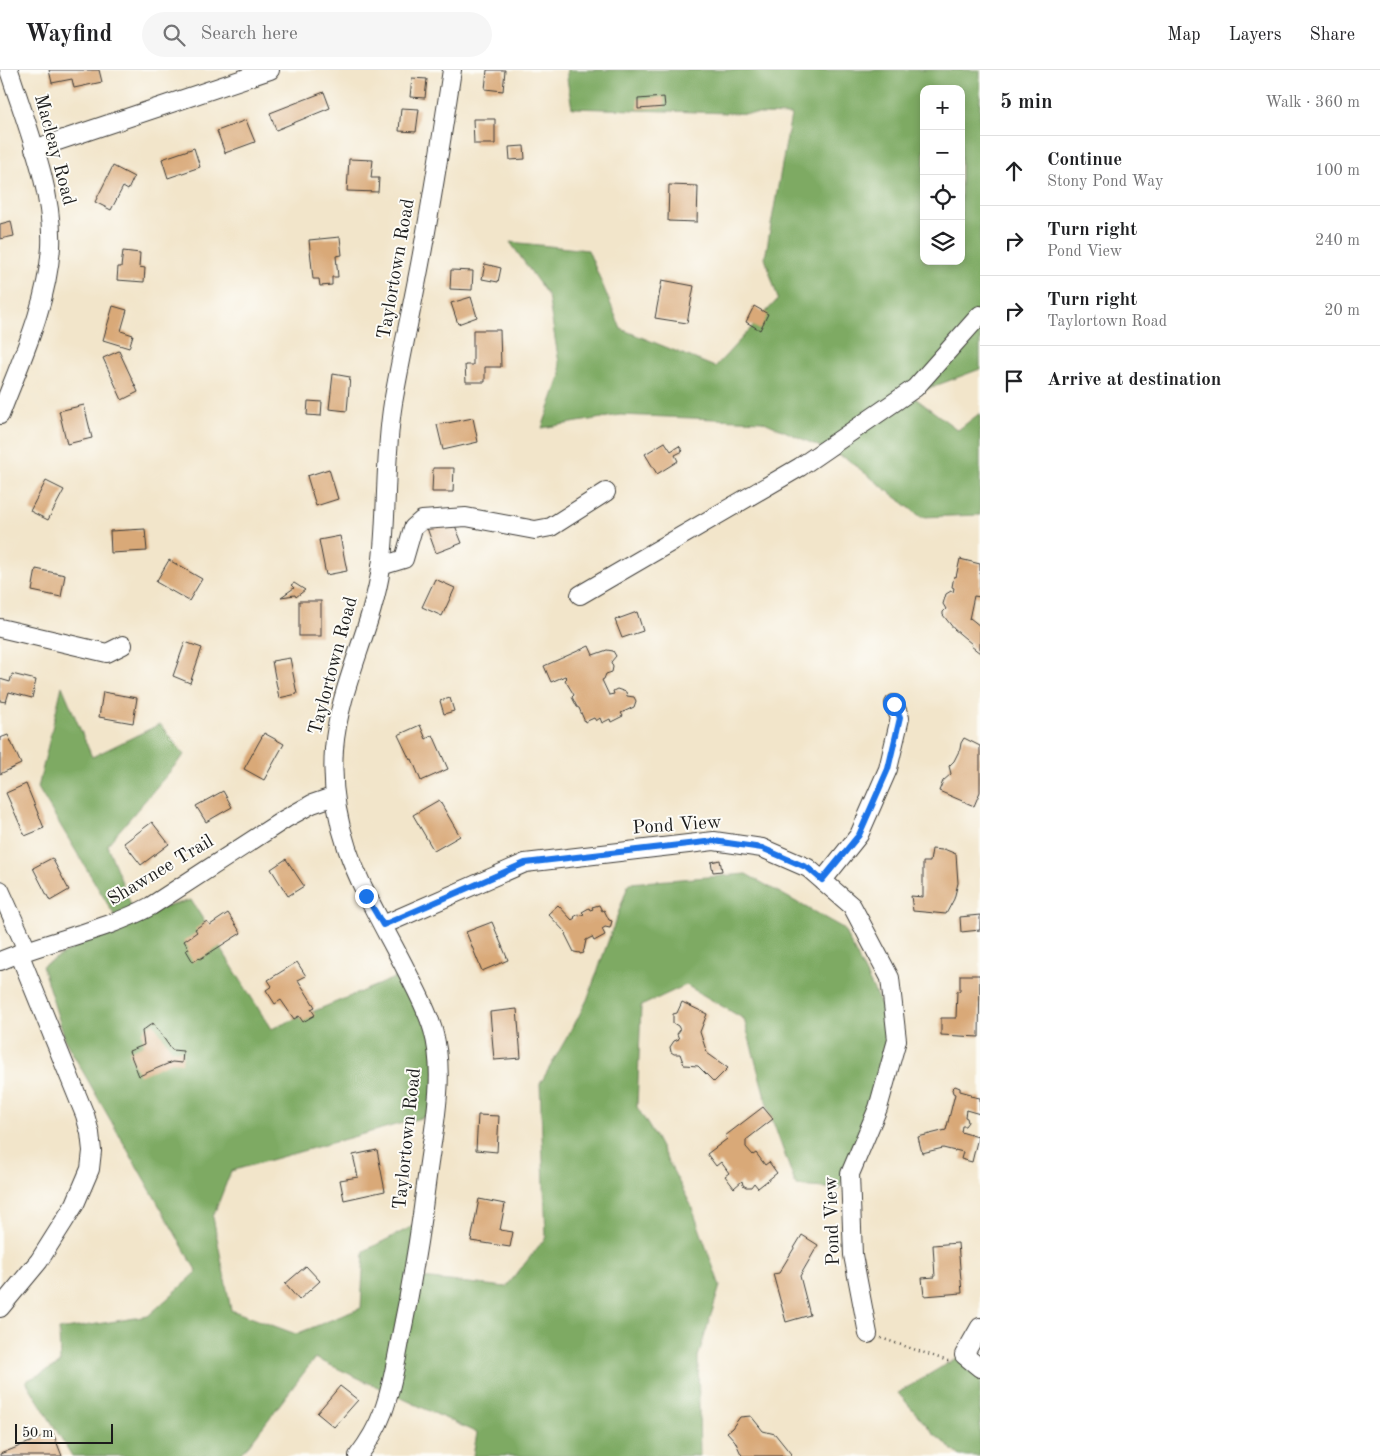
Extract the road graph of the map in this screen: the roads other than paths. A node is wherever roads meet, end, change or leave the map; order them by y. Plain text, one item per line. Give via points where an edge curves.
1 (9, 70) edge
2 (270, 70) edge
3 (452, 70) edge
4 (34, 149) junction
5 (980, 315) edge
6 (0, 414) edge
7 (606, 492) dead end
8 (381, 566) junction
9 (580, 595) dead end
10 (0, 628) edge
11 (123, 645) dead end
12 (894, 704) dead end
13 (335, 796) junction
14 (822, 880) junction
15 (0, 890) edge
16 (383, 925) junction
17 (23, 952) junction
18 (0, 962) edge
19 (0, 1308) edge
20 (980, 1327) edge
21 (868, 1334) road end
22 (980, 1368) edge
23 (358, 1456) edge

1 - 4 street, Macleay Road
2 - 4 street
3 - 8 street, Taylortown Road via 393,405
4 - 6 street, Macleay Road via 50,220 48,273 31,335
5 - 9 street via 914,388 800,467
7 - 8 street via 551,527 535,530 466,517 422,520 413,528 404,559
8 - 13 street, Taylortown Road via 336,726
10 - 11 street via 106,653
12 - 14 street via 900,718 888,769 859,835
13 - 16 street, Taylortown Road via 348,853 366,896
13 - 17 street, Shawnee Trail via 285,819 131,917
14 - 16 street, Pond View via 808,868 762,848 714,841 525,863
14 - 21 street, Pond View via 852,906 890,978 897,1040 878,1108 850,1174 853,1255
15 - 17 street
16 - 23 street, Taylortown Road via 423,1002 432,1027 437,1044 438,1098 417,1247 392,1382 376,1429
17 - 18 street, Shawnee Trail
17 - 19 street via 85,1116 92,1151 90,1168 75,1204 40,1261
20 - 22 street via 964,1355

